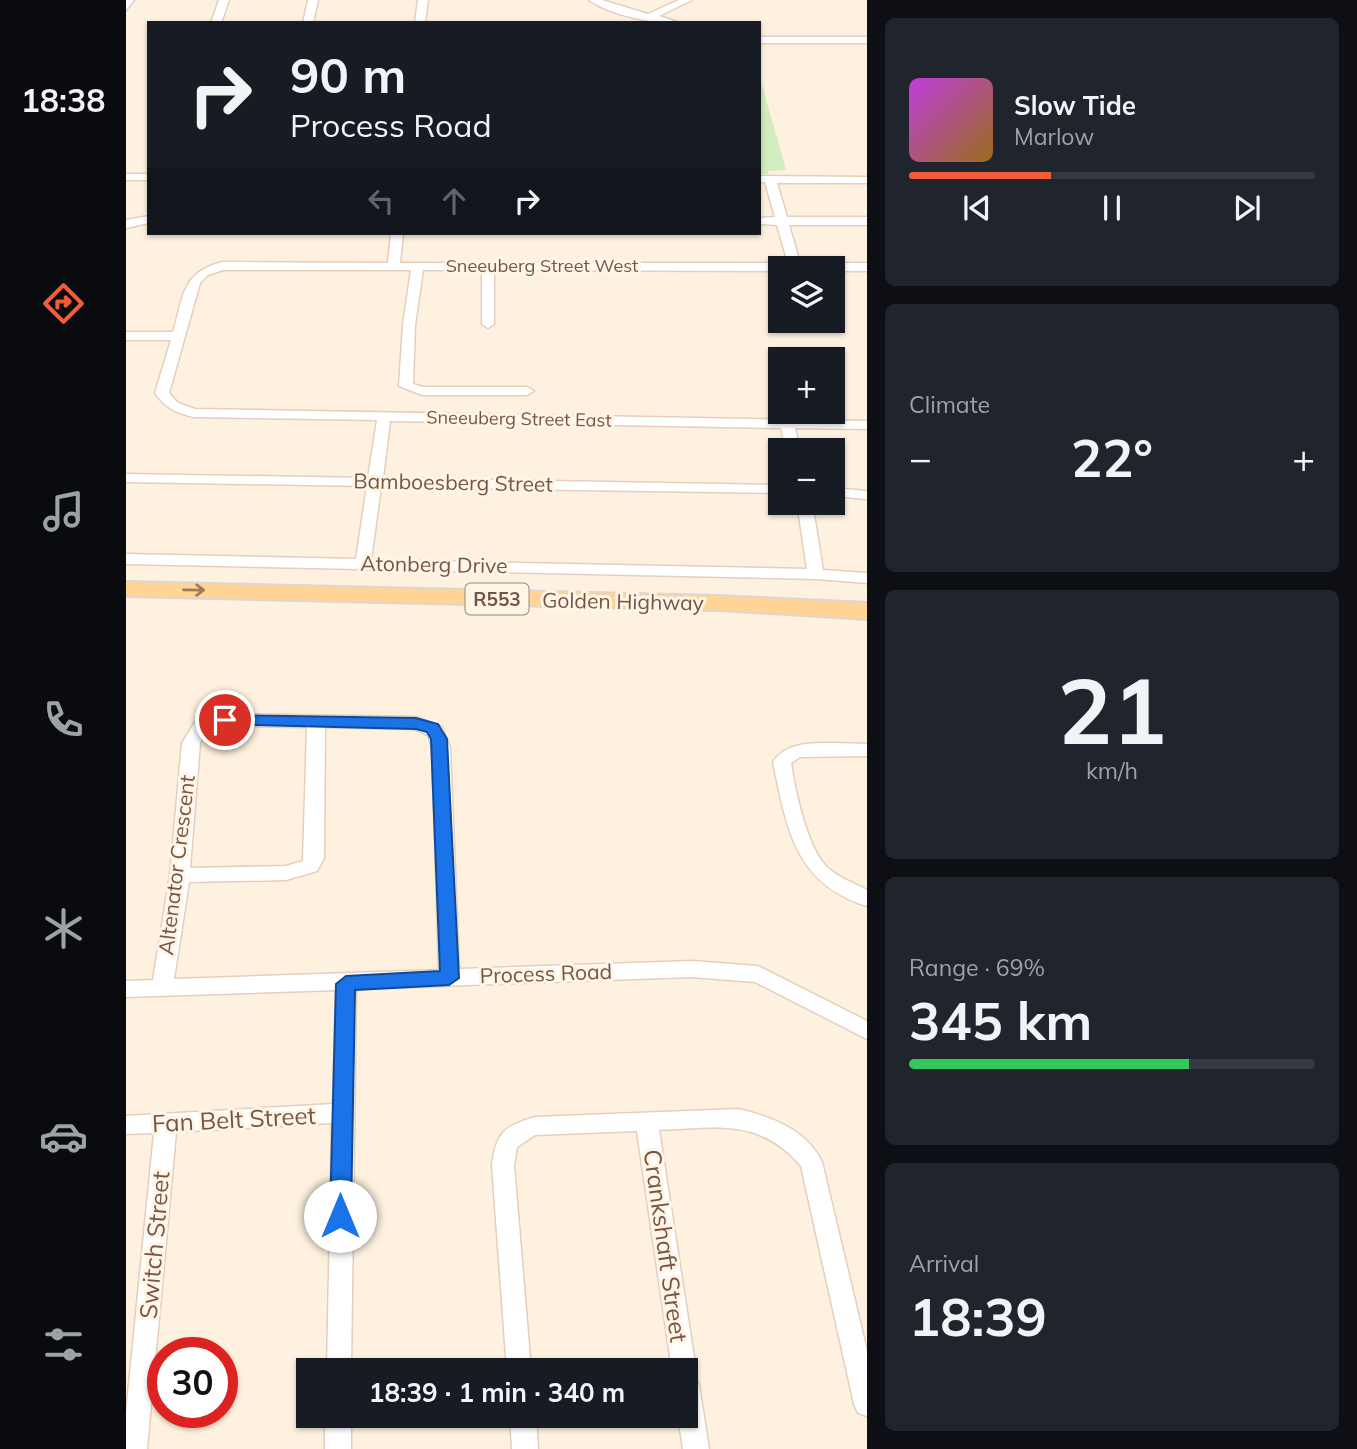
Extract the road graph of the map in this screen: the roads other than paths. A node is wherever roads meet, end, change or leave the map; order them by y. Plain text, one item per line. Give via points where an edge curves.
1 (129, 0) edge
2 (224, 0) edge
3 (313, 0) edge
4 (423, 0) edge
5 (594, 0) edge
6 (687, 0) edge
7 (126, 7) edge
8 (649, 17) junction
9 (217, 21) edge
10 (308, 21) edge
11 (420, 21) edge
12 (666, 21) edge
13 (761, 40) edge
14 (867, 40) edge
15 (126, 177) edge
16 (147, 177) edge
17 (765, 179) edge
18 (867, 180) edge
19 (147, 219) edge
20 (761, 221) edge
21 (781, 221) junction
22 (867, 221) edge
23 (128, 223) edge
24 (397, 235) edge
25 (792, 256) edge
26 (394, 265) junction
27 (418, 265) junction
28 (488, 265) junction
29 (768, 267) edge
30 (845, 267) edge
31 (867, 267) edge
32 (488, 324) dead end
33 (126, 336) edge
34 (177, 336) junction
35 (466, 391) junction
36 (527, 391) dead end
37 (384, 417) junction
38 (466, 418) junction
39 (768, 423) edge
40 (826, 424) edge
41 (867, 425) edge
42 (126, 478) edge
43 (376, 481) junction
44 (768, 489) edge
45 (845, 493) edge
46 (867, 495) edge
47 (806, 515) edge
48 (126, 559) edge
49 (363, 564) junction
50 (816, 574) junction
51 (867, 578) edge
52 (126, 589) edge
53 (126, 606) edge
54 (867, 611) edge
55 (867, 626) edge
56 (316, 723) junction
57 (867, 750) edge
58 (180, 875) junction
59 (867, 899) edge
60 (449, 978) junction
61 (346, 984) junction
62 (162, 988) junction
63 (126, 989) edge
64 (867, 1031) edge
65 (341, 1113) junction
66 (647, 1123) junction
67 (166, 1124) junction
68 (126, 1125) edge
69 (339, 1358) edge
70 (518, 1358) edge
71 (682, 1358) edge
72 (867, 1404) edge
73 (338, 1428) edge
74 (524, 1428) edge
75 (692, 1428) edge
76 (134, 1449) edge
77 (338, 1449) edge
78 (525, 1449) edge
79 (695, 1449) edge

1 - 7 street
2 - 9 street
3 - 10 street
4 - 11 street
5 - 8 street
6 - 8 street
8 - 12 street
13 - 14 street
15 - 16 street
17 - 18 street
17 - 21 street
19 - 23 street
20 - 21 street
21 - 22 street
21 - 25 street
24 - 26 street
26 - 27 street, Sneeuberg Street West
26 - 34 street, Sneeuberg Street West via 216,267 194,282
27 - 28 street, Sneeuberg Street West
27 - 35 street via 405,384 415,390
28 - 29 street, Sneeuberg Street West
28 - 32 street
30 - 31 street, Sneeuberg Street West
33 - 34 street
34 - 37 street, Sneeuberg Street East via 162,393 173,406 194,413
35 - 36 street
35 - 38 street
37 - 38 street, Sneeuberg Street East
37 - 43 street
38 - 39 street, Sneeuberg Street East
40 - 41 street, Sneeuberg Street East
42 - 43 street, Bamboesberg Street
43 - 44 street, Bamboesberg Street
43 - 49 street
45 - 46 street
47 - 50 street
48 - 49 street, Atonberg Drive
49 - 50 street, Atonberg Drive
50 - 51 street, Atonberg Drive
52 -> 54 main road, Golden Highway / R553 via 719,603
53 - 55 main road, Golden Highway / R553
56 - 58 street, Altenator Crescent via 225,720 206,723 198,730 191,743
56 - 58 street via 314,858 310,866 286,873
56 - 60 street, Altenator Crescent via 416,723 436,730
57 - 59 street via 800,750 782,762 805,847 815,866
58 - 62 street, Altenator Crescent
60 - 61 street, Process Road
60 - 64 street, Process Road via 738,970 769,978
61 - 62 street, Process Road
61 - 65 street
62 - 63 street, Process Road
65 - 67 street, Fan Belt Street
65 - 69 street
66 - 70 street via 535,1126 506,1143 503,1165
66 - 71 street, Crankshaft Street
66 - 72 street via 738,1118 788,1138 805,1155 816,1179
67 - 68 street, Fan Belt Street
67 - 76 street, Switch Street
73 - 77 street
74 - 78 street
75 - 79 street

